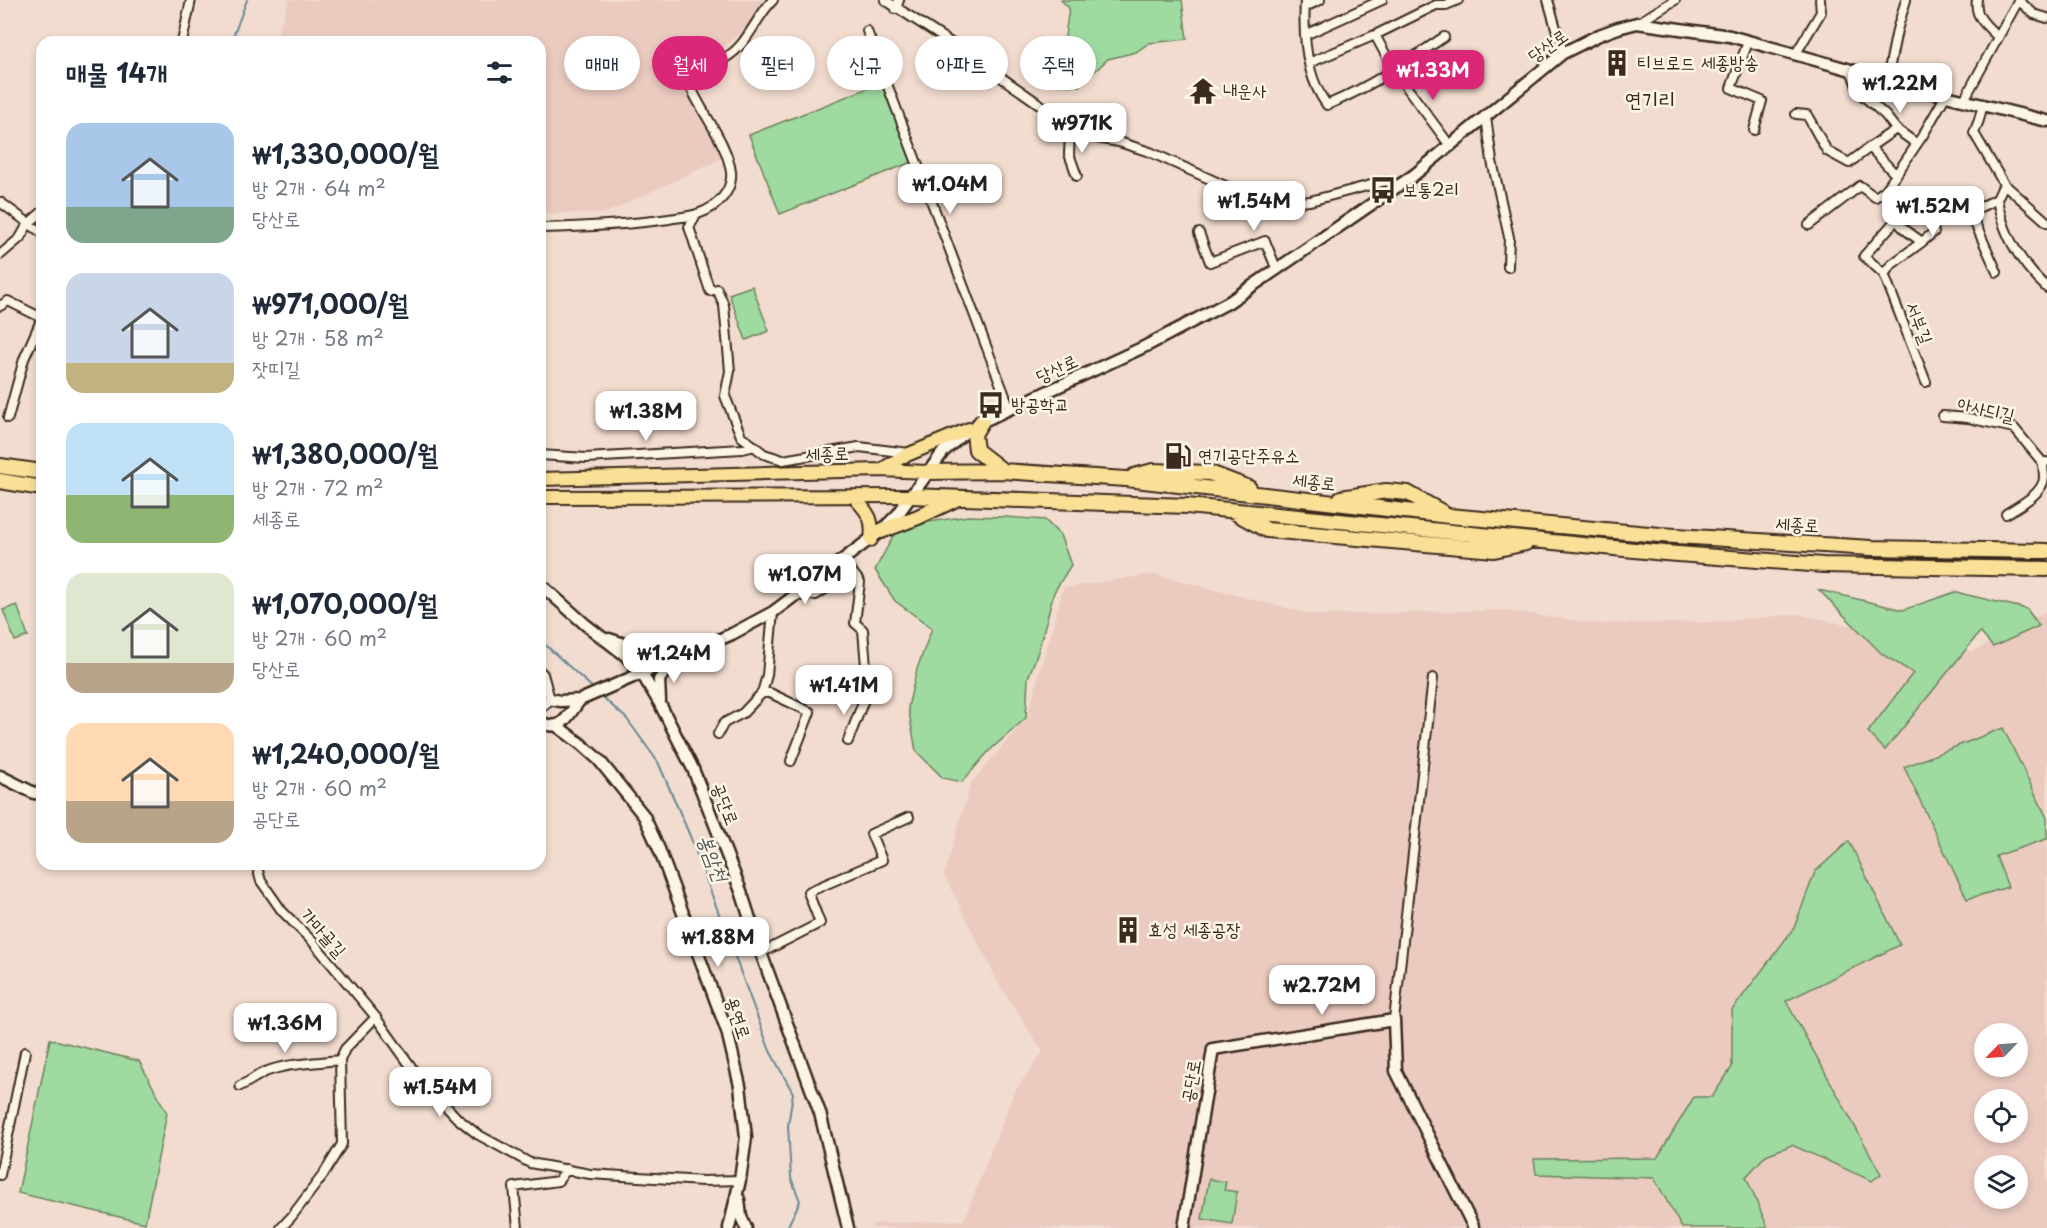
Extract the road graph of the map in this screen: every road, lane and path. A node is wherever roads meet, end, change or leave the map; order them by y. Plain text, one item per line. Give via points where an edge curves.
1 (191, 0) edge
2 (773, 0) edge
3 (885, 0) edge
4 (899, 0) edge
5 (1320, 0) edge
6 (1382, 0) edge
7 (1458, 0) edge
8 (1550, 0) edge
9 (1675, 0) edge
10 (1820, 0) edge
11 (1906, 0) edge
12 (1977, 0) edge
13 (2018, 0) edge
14 (1305, 3) edge
15 (1445, 3) edge
16 (896, 9) junction
17 (2047, 18) edge
18 (1637, 23) junction
19 (867, 31) dead end
20 (1305, 35) junction
21 (1375, 35) junction
22 (183, 36) edge
23 (1444, 37) dead end
24 (1998, 37) junction
25 (1748, 42) junction
26 (1563, 53) junction
27 (1795, 55) junction
28 (1309, 63) junction
29 (1394, 70) junction
30 (1851, 70) junction
31 (1887, 80) junction
32 (1946, 95) junction
33 (1965, 100) junction
34 (1983, 104) junction
35 (1796, 114) dead end
36 (1486, 117) junction
37 (2047, 120) edge
38 (1896, 129) junction
39 (1754, 130) dead end
40 (1070, 135) junction
41 (1917, 144) junction
42 (1451, 147) junction
43 (1870, 147) junction
44 (1896, 175) junction
45 (1077, 176) dead end
46 (2004, 184) junction
47 (1400, 186) junction
48 (1885, 191) junction
49 (1997, 199) junction
50 (0, 202) edge
51 (698, 214) junction
52 (36, 217) edge
53 (1896, 220) junction
54 (2047, 222) edge
55 (28, 224) junction
56 (1809, 225) dead end
57 (546, 228) edge
58 (36, 229) edge
59 (1934, 232) dead end
60 (1199, 233) dead end
61 (1922, 242) junction
62 (0, 255) edge
63 (1508, 267) dead end
64 (1277, 270) junction
65 (1996, 272) dead end
66 (1884, 274) junction
67 (2047, 288) edge
68 (0, 306) edge
69 (36, 315) edge
70 (36, 332) edge
71 (1926, 382) dead end
72 (1010, 409) junction
73 (1944, 416) dead end
74 (8, 418) dead end
75 (982, 421) junction
76 (969, 429) junction
77 (755, 446) junction
78 (914, 453) junction
79 (546, 455) edge
80 (2045, 462) edge
81 (0, 466) edge
82 (880, 470) junction
83 (36, 471) edge
84 (1003, 471) junction
85 (928, 472) junction
86 (546, 479) edge
87 (0, 481) edge
88 (36, 487) edge
89 (911, 496) junction
90 (546, 497) edge
91 (854, 497) junction
92 (960, 497) junction
93 (2006, 514) dead end
94 (876, 536) junction
95 (2047, 551) edge
96 (2047, 570) edge
97 (546, 589) edge
98 (794, 596) junction
99 (773, 612) junction
100 (603, 637) junction
101 (673, 660) junction
102 (639, 676) junction
103 (1433, 678) dead end
104 (546, 680) edge
105 (762, 693) junction
106 (555, 700) junction
107 (580, 700) junction
108 (546, 704) edge
109 (660, 704) junction
110 (566, 718) junction
111 (546, 724) edge
112 (557, 726) junction
113 (718, 734) dead end
114 (849, 741) dead end
115 (581, 744) junction
116 (791, 761) dead end
117 (0, 776) edge
118 (36, 793) edge
119 (909, 817) dead end
120 (258, 870) edge
121 (761, 953) junction
122 (376, 1017) junction
123 (1394, 1020) junction
124 (25, 1052) dead end
125 (340, 1060) junction
126 (240, 1086) dead end
127 (567, 1169) junction
128 (0, 1175) edge
129 (740, 1180) junction
130 (738, 1192) junction
131 (1472, 1227) edge
132 (280, 1228) edge
133 (518, 1228) edge
134 (729, 1228) edge
135 (746, 1228) edge
136 (848, 1228) edge
137 (1184, 1228) edge

1 - 22 street
2 - 51 street via 735,50 685,72 731,172 730,187 718,202
3 - 16 street
4 - 16 street
5 - 14 street
6 - 20 street
7 - 15 street
8 - 26 street
9 - 18 street
10 - 27 street via 1821,12
11 - 31 street
12 - 24 street via 1980,19
13 - 17 street via 2034,14
13 - 24 street
14 - 20 street
15 - 21 street
16 - 40 street via 1045,108
18 - 25 street, 당산로
18 - 26 street, 당산로 via 1599,35
19 - 72 street
20 - 28 street
21 - 28 street
21 - 29 street
23 - 29 street
24 - 33 street
25 - 27 street, 당산로
25 - 39 street via 1731,88 1762,101
26 - 36 street, 당산로
27 - 30 street, 당산로
28 - 29 street via 1327,105
29 - 42 street
30 - 31 street, 당산로
30 - 38 street via 1859,92
31 - 32 street, 당산로
32 - 33 street, 당산로
32 - 41 street
33 - 34 street, 당산로
34 - 37 street, 당산로
34 - 46 street via 1974,133
35 - 43 street via 1808,115 1827,151 1849,163
36 - 42 street, 당산로
36 - 63 street via 1509,237
38 - 41 street
38 - 43 street
40 - 45 street via 1069,154
40 - 47 street via 1140,149 1267,200 1310,201 1386,181
41 - 44 street
42 - 47 street, 당산로
43 - 44 street
44 - 48 street
46 - 49 street
46 - 54 street
47 - 64 street, 당산로
48 - 53 street via 1897,206
48 - 56 street via 1875,197 1860,186
49 - 65 street via 1970,212
49 - 67 street via 2009,239
50 - 55 street
51 - 57 street via 636,224
51 - 77 street via 689,227 710,291 717,289 724,306 730,371 726,396 741,436
52 - 55 street
53 - 61 street
53 - 66 street, 서부길 via 1864,256
55 - 58 street
55 - 62 street via 20,238
59 - 61 street
60 - 64 street via 1210,262 1265,241
61 - 66 street
64 - 72 street, 당산로 via 1188,325
66 - 71 street, 서부길
68 - 69 street via 8,301
70 - 74 street
72 - 75 street, 당산로
73 - 80 street, 아사디길 via 2014,428
75 - 76 street, 당산로
75 - 84 highway via 974,434 976,450
76 - 78 main road
76 - 85 street, 당산로
77 - 78 street via 764,454 783,460 859,447
77 - 79 street via 742,450 586,458
78 - 82 main road
80 - 93 street, 아사디길 via 2039,489
81 - 83 highway
82 - 85 main road, 세종로
82 - 86 main road, 세종로
84 - 85 highway, 세종로
84 - 95 highway, 세종로 via 1126,479 1449,516 1660,535 1836,546
85 - 89 street, 당산로
87 - 88 highway
89 - 91 main road, 세종로
89 - 92 highway, 세종로
89 - 94 street, 당산로
90 - 91 main road, 세종로
91 - 94 main road via 871,518
92 - 94 highway
92 - 96 highway, 세종로 via 1130,502 1823,565
94 - 98 street, 당산로
97 - 100 street, 공단로
98 - 99 street, 당산로
98 - 114 street, 당산로 via 816,595 852,572 860,582 855,624 863,630 866,666 857,687 865,697
99 - 101 street, 당산로
99 - 105 street
100 - 101 street
100 - 102 street, 공단로 via 625,656
101 - 102 street, 당산로
101 - 109 street via 659,680
102 - 107 street, 당산로
102 - 109 street, 공단로
103 - 123 street
104 - 106 street
105 - 113 street via 742,713 724,723
105 - 116 street via 810,712
106 - 107 street
106 - 108 street
106 - 110 street via 566,709
107 - 110 street
109 - 121 street, 공단로 via 693,769
110 - 112 street
110 - 115 street
111 - 112 street
112 - 115 street
115 - 129 street, 용연로 via 599,760 644,816 727,1031 740,1086 746,1137
117 - 118 street
119 - 121 street via 871,834 882,860 808,892 820,922
120 - 122 street, 가마골길 via 282,911
121 - 136 street, 공단로 via 820,1113
122 - 125 street via 345,1049
122 - 127 street, 가마골길 via 420,1078 477,1134 530,1162
123 - 131 street via 1396,1071
123 - 137 street, 공단로 via 1213,1049
124 - 128 street
125 - 126 street via 273,1070
125 - 132 street via 342,1144 323,1175
127 - 129 street, 가마골길 via 644,1179
127 - 133 street via 558,1181 514,1187
129 - 130 street, 용연로
130 - 134 street, 용연로
130 - 135 street

